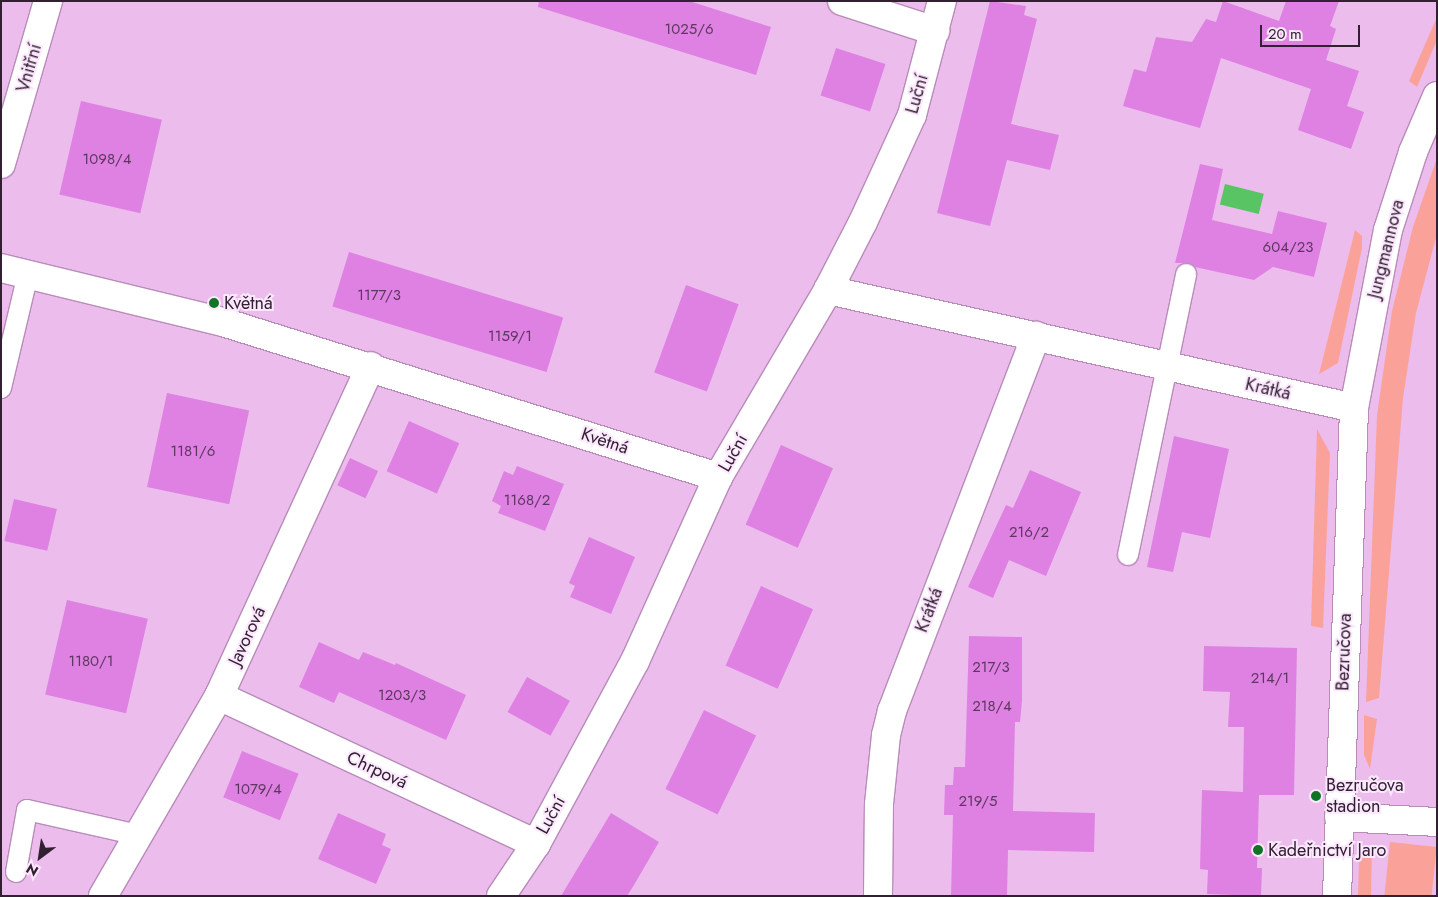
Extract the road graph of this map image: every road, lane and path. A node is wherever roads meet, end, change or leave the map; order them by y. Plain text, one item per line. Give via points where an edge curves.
1 (48, 1) edge
2 (842, 1) edge
3 (942, 1) edge
4 (935, 31) junction
5 (1437, 96) edge
6 (1, 164) edge
7 (1, 268) edge
8 (28, 274) junction
9 (1186, 274) dead end
10 (828, 290) junction
11 (1036, 336) junction
12 (371, 366) junction
13 (1168, 366) junction
14 (1, 388) edge
15 (1354, 408) junction
16 (718, 478) junction
17 (1128, 555) dead end
18 (219, 696) junction
19 (1339, 817) junction
20 (1437, 822) edge
21 (138, 835) junction
22 (536, 844) junction
23 (16, 872) dead end
24 (102, 896) edge
25 (501, 896) edge
26 (878, 896) edge
27 (1337, 896) edge

1 - 6 street, Vnitřní
2 - 4 street
3 - 4 street, Luční
4 - 10 street, Luční via 912,116
5 - 15 street, Jungmannova via 1413,152 1388,230
7 - 8 street, Květná
8 - 12 street, Květná via 226,323
8 - 14 lane
9 - 13 lane
10 - 11 street, Krátká
10 - 16 street, Luční
11 - 13 street, Krátká
11 - 26 street, Krátká via 892,711 886,735 879,804
12 - 16 street, Květná
12 - 18 street, Javorová
13 - 15 street, Krátká
13 - 17 lane
15 - 19 street, Bezručova
16 - 22 street, Luční via 635,661
18 - 21 street, Javorová
18 - 22 street, Chrpová
19 - 20 street
19 - 27 street, Bezručova
21 - 23 lane via 27,810
21 - 24 street, Javorová
22 - 25 street, Luční

